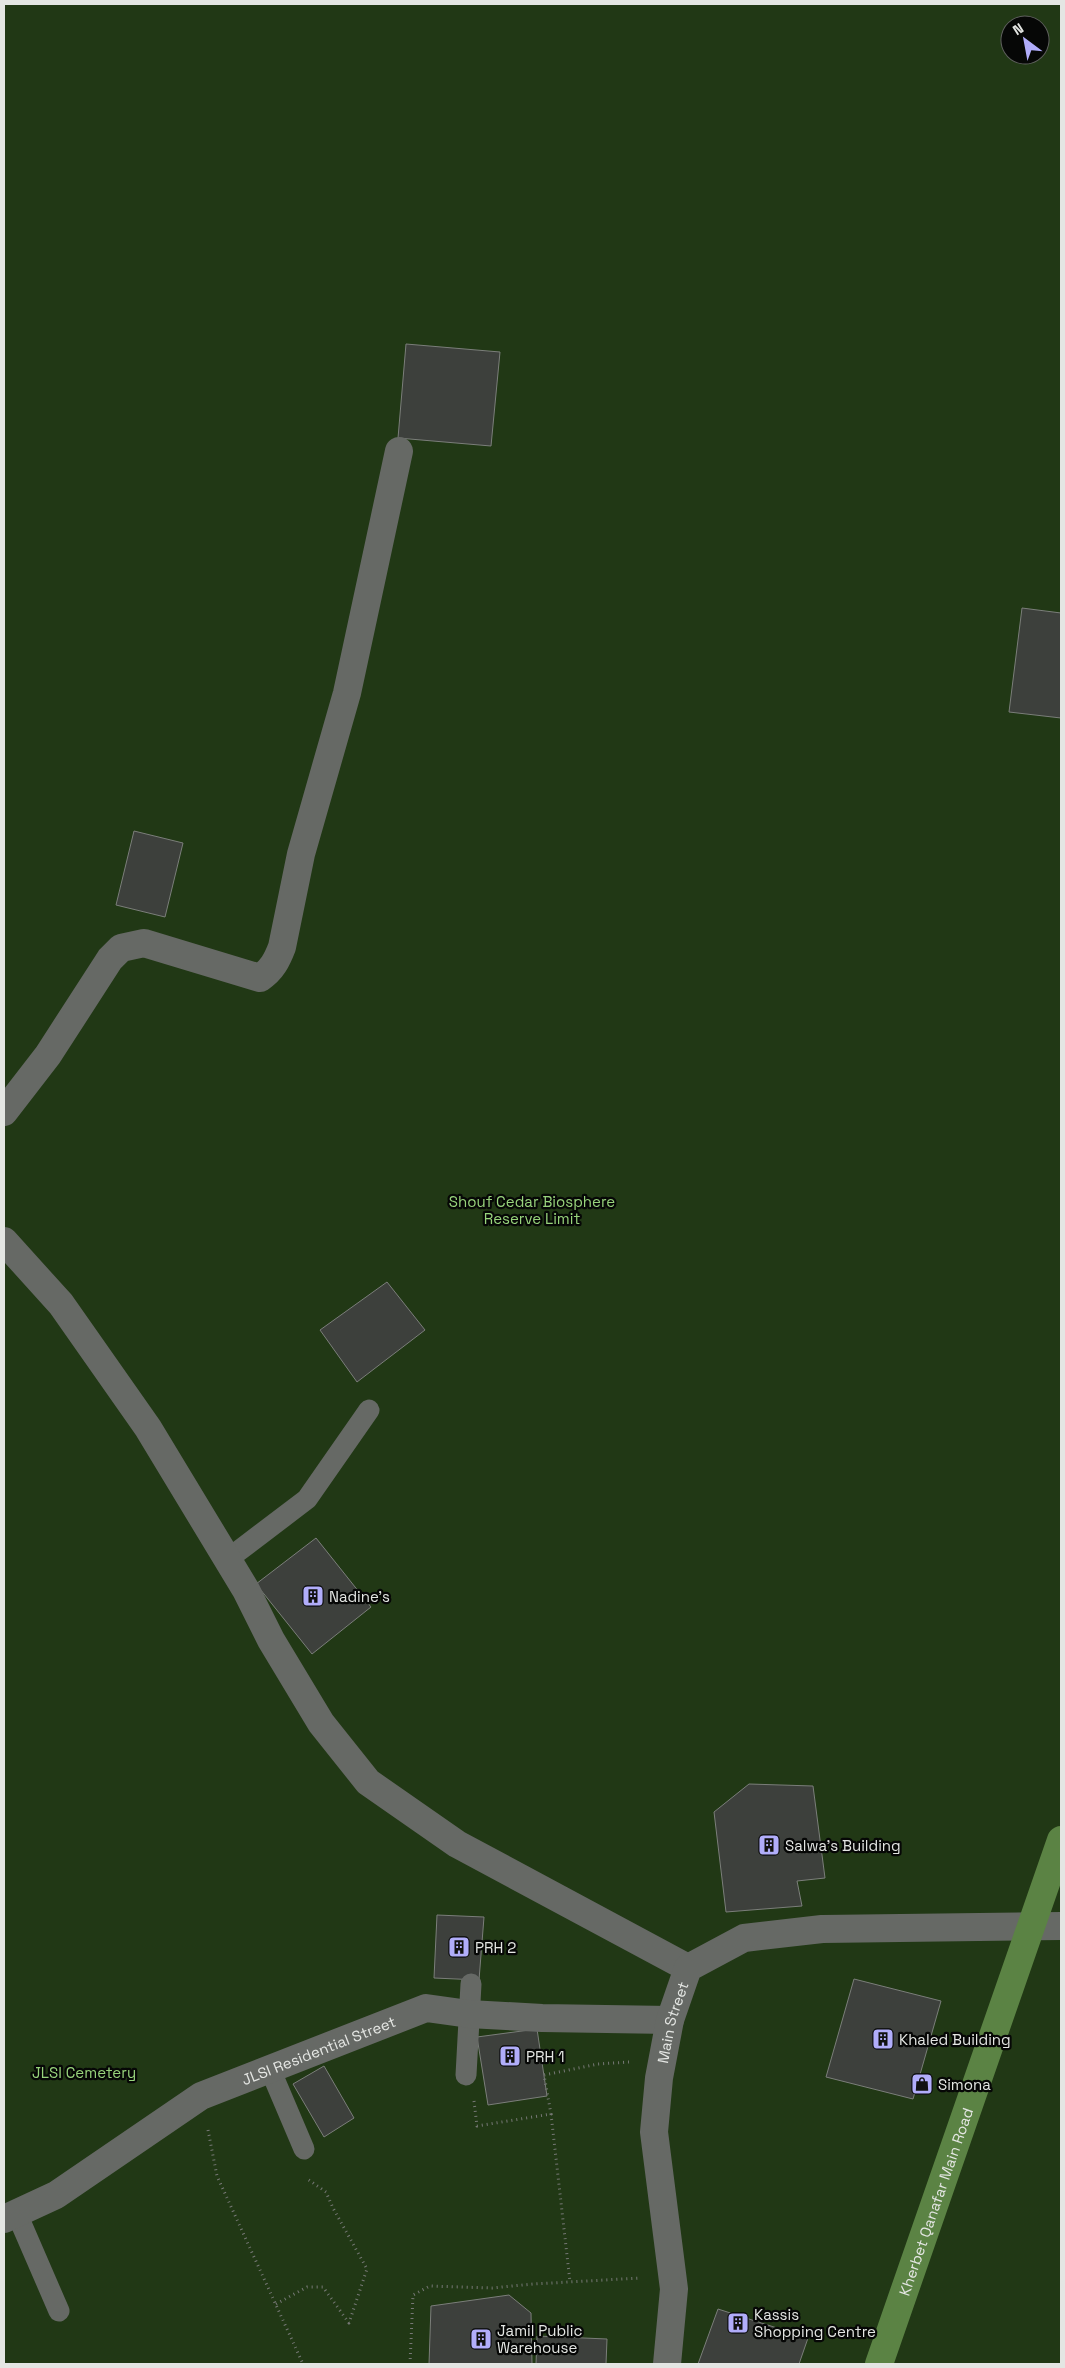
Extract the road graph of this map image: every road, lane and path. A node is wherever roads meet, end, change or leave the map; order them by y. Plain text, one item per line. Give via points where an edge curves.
1 (399, 451) dead end
2 (4, 1112) edge
3 (4, 1241) edge
4 (369, 1410) dead end
5 (228, 1559) junction
6 (1061, 1840) edge
7 (1061, 1926) edge
8 (1029, 1927) junction
9 (688, 1968) junction
10 (470, 1984) dead end
11 (470, 2014) junction
12 (670, 2020) junction
13 (662, 2060) junction
14 (270, 2068) junction
15 (466, 2074) joint
16 (201, 2096) junction
17 (551, 2114) junction
18 (304, 2149) joint
19 (10, 2216) edge
20 (671, 2271) junction
21 (570, 2282) junction
22 (276, 2304) junction
23 (59, 2311) dead end
24 (303, 2364) edge
25 (410, 2364) edge
26 (666, 2364) edge
27 (879, 2364) edge

1 - 2 street via 347,693 301,854 277,961 260,978 144,943 121,948 110,959 48,1055
3 - 5 street via 61,1304 148,1428
4 - 5 lane via 307,1499
5 - 9 street via 270,1640 321,1723 368,1782 456,1844
6 - 8 main road, Kherbet Qanafar Main Road
7 - 8 street, Main Street
8 - 9 street, Main Street via 812,1930 744,1938
8 - 27 main road, Kherbet Qanafar Main Road
9 - 12 street, Main Street
10 - 11 lane
11 - 12 street, JLSI Residential Street
11 - 14 street, JLSI Residential Street via 426,2008
11 - 15 lane
12 - 13 street, Main Street
13 - 17 path via 598,2064 544,2074
13 - 20 street, Main Street via 654,2132
14 - 16 street, JLSI Residential Street
14 - 18 lane
15 - 17 path via 473,2083 477,2126
16 - 19 street, JLSI Residential Street via 56,2195
16 - 22 path via 217,2176
17 - 21 path
18 - 22 path via 301,2168 307,2180 326,2192 367,2269 349,2323 323,2287 307,2286
19 - 23 lane
20 - 21 path via 656,2278
20 - 26 street, Main Street via 674,2289
21 - 25 path via 492,2288 430,2286 413,2295
22 - 24 path

